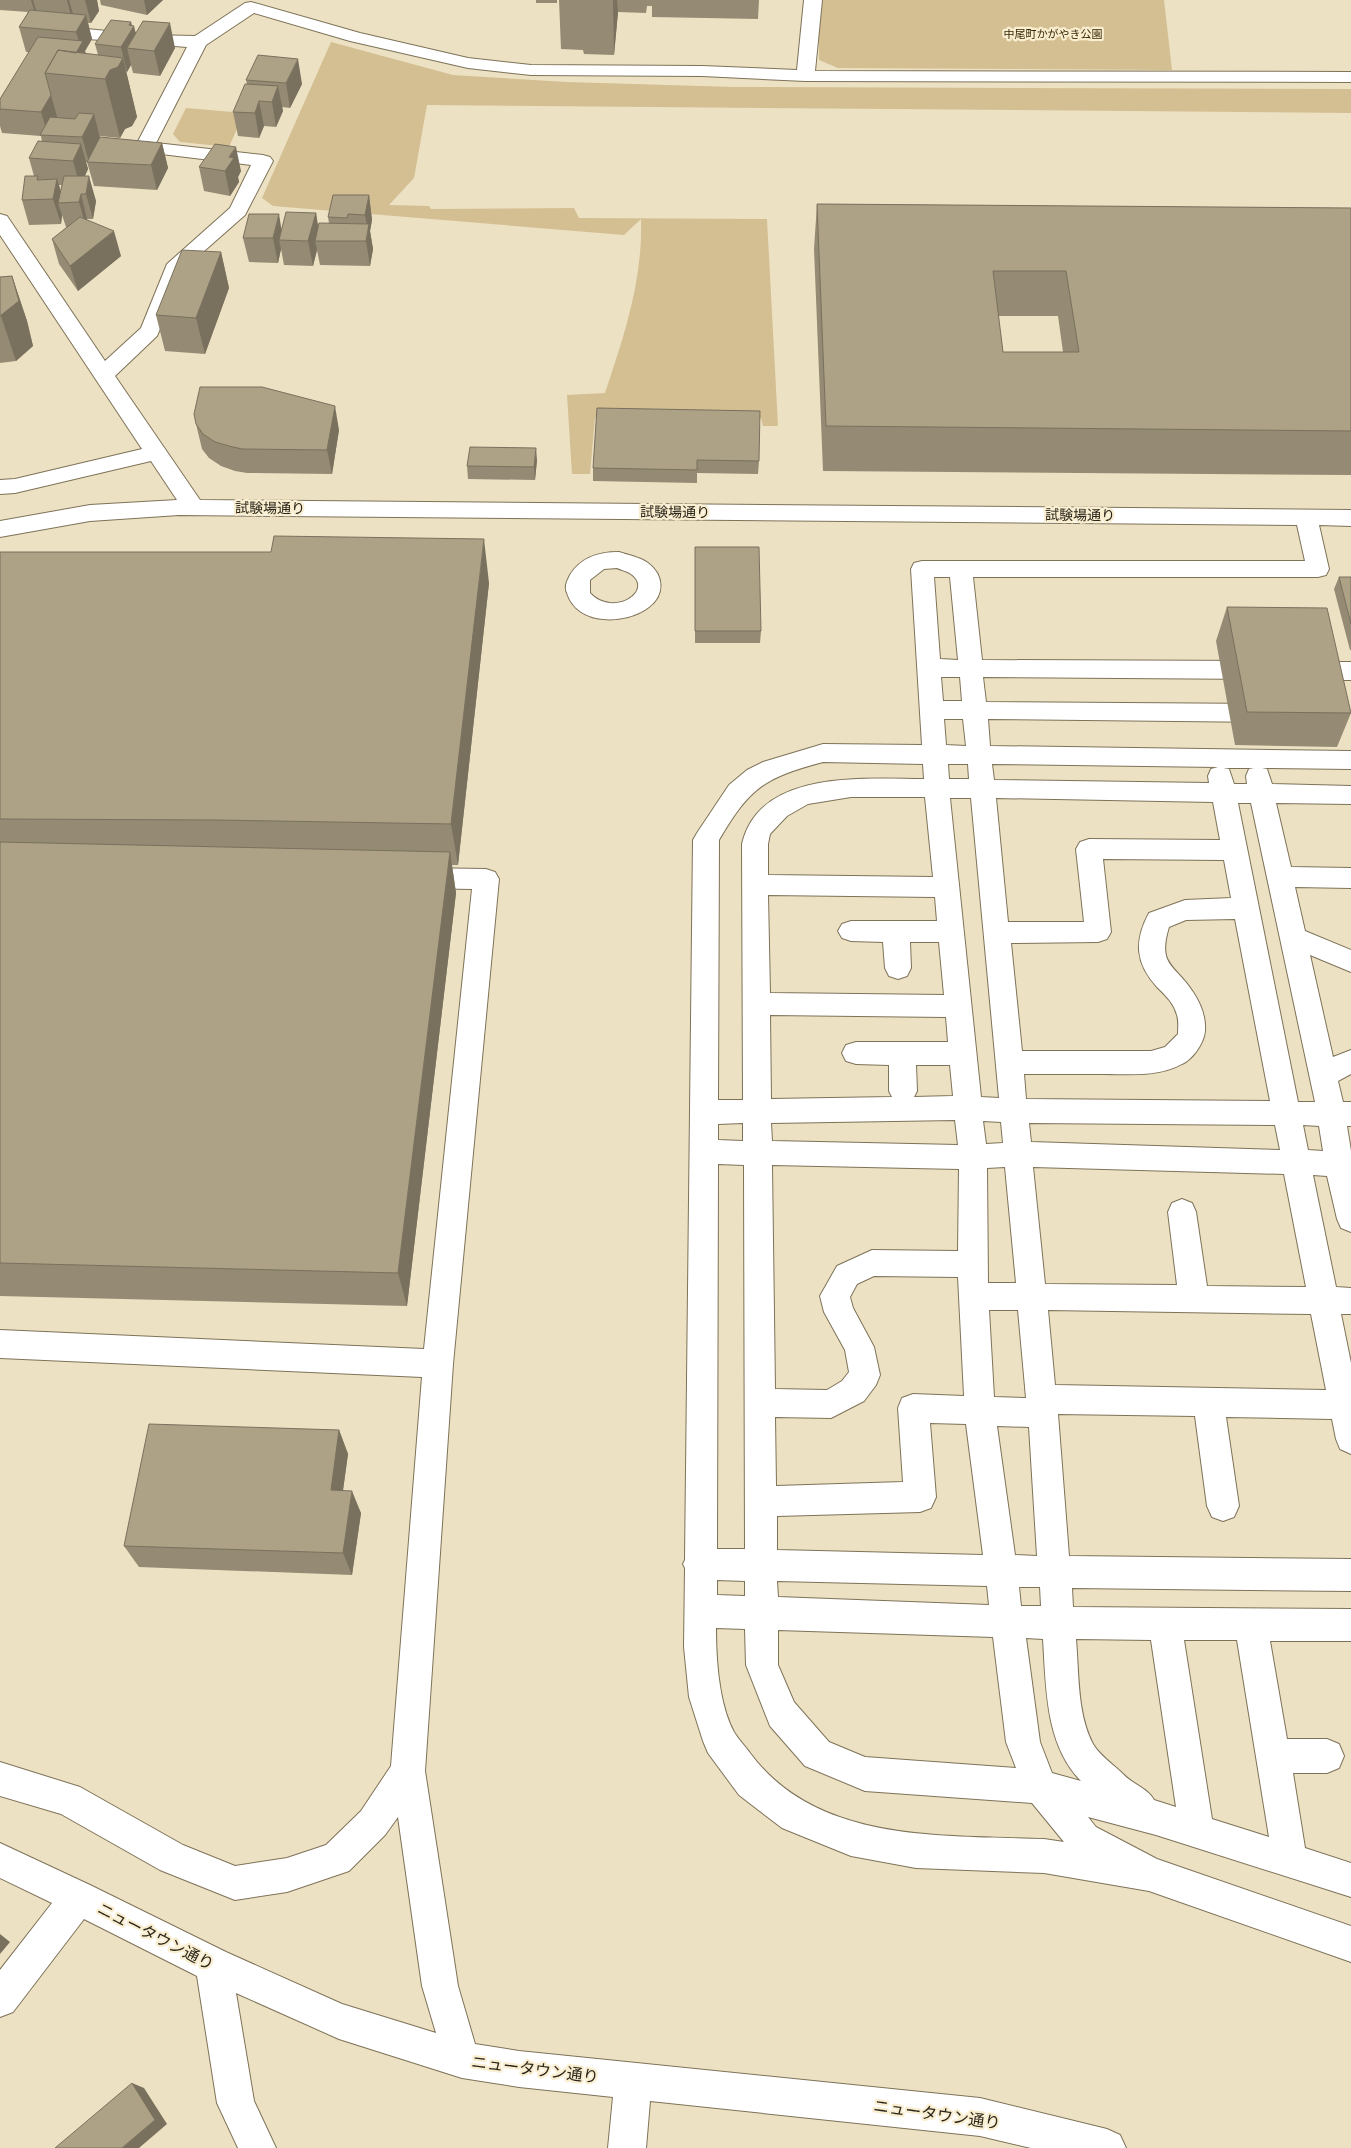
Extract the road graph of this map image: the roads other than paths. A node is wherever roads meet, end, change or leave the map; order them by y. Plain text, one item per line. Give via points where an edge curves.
1 (813, 0) edge
2 (243, 4) edge
3 (76, 33) edge
4 (199, 42) junction
5 (805, 76) junction
6 (1351, 77) edge
7 (0, 220) edge
8 (104, 374) junction
9 (155, 454) junction
10 (0, 487) edge
11 (194, 508) junction
12 (1306, 517) junction
13 (1351, 518) edge
14 (0, 529) edge
15 (961, 569) junction
16 (929, 668) junction
17 (970, 669) junction
18 (1351, 671) edge
19 (932, 710) junction
20 (974, 711) junction
21 (1292, 714) edge
22 (935, 753) junction
23 (979, 754) junction
24 (1217, 757) junction
25 (1255, 759) junction
26 (1351, 760) edge
27 (937, 788) junction
28 (982, 789) junction
29 (1224, 793) junction
30 (1262, 793) junction
31 (1351, 795) edge
32 (1235, 850) junction
33 (1280, 876) junction
34 (397, 878) edge
35 (1351, 878) edge
36 (755, 886) junction
37 (946, 887) junction
38 (1246, 908) junction
39 (851, 931) dead end
40 (896, 932) junction
41 (951, 932) junction
42 (996, 933) junction
43 (1293, 937) junction
44 (1351, 961) edge
45 (898, 968) dead end
46 (756, 1004) junction
47 (958, 1006) junction
48 (856, 1052) dead end
49 (902, 1054) junction
50 (962, 1054) junction
51 (1351, 1061) edge
52 (1009, 1064) junction
53 (1323, 1075) junction
54 (903, 1091) dead end
55 (967, 1108) junction
56 (1014, 1111) junction
57 (704, 1112) junction
58 (757, 1112) junction
59 (1286, 1113) junction
60 (1341, 1114) edge
61 (704, 1152) junction
62 (758, 1153) junction
63 (1017, 1154) junction
64 (973, 1157) junction
65 (1296, 1162) junction
66 (1345, 1164) edge
67 (1182, 1212) dead end
68 (1351, 1219) edge
69 (972, 1264) junction
70 (1031, 1295) junction
71 (973, 1296) junction
72 (1194, 1300) junction
73 (1337, 1300) edge
74 (0, 1344) edge
75 (438, 1364) junction
76 (760, 1403) junction
77 (1209, 1403) junction
78 (1348, 1405) edge
79 (1043, 1406) junction
80 (980, 1412) junction
81 (1351, 1439) edge
82 (761, 1501) junction
83 (1224, 1506) dead end
84 (699, 1564) junction
85 (762, 1566) junction
86 (1055, 1570) junction
87 (1002, 1571) junction
88 (1351, 1575) edge
89 (700, 1611) junction
90 (762, 1612) junction
91 (1008, 1621) junction
92 (1058, 1623) junction
93 (1165, 1623) junction
94 (1251, 1624) junction
95 (1351, 1625) edge
96 (1273, 1756) junction
97 (1327, 1756) dead end
98 (408, 1771) junction
99 (0, 1779) edge
100 (1040, 1787) junction
101 (1156, 1818) junction
102 (1197, 1831) junction
103 (0, 1860) edge
104 (1290, 1860) junction
105 (1149, 1874) junction
106 (1351, 1880) edge
107 (78, 1896) junction
108 (1351, 1944) edge
109 (213, 1965) junction
110 (0, 1999) edge
111 (462, 2060) junction
112 (633, 2080) junction
113 (257, 2148) edge
114 (627, 2148) edge
115 (1107, 2148) edge

1 - 5 street
2 - 4 street
2 - 5 street via 356,37 468,63 531,70 702,71
3 - 4 street
4 - 8 street via 144,147 263,161 238,211 177,264 150,331
5 - 6 street
7 - 8 street
8 - 9 street
9 - 10 street
9 - 11 street
11 - 12 street, 試験場通り
11 - 14 street, 試験場通り via 90,513
12 - 13 street, 試験場通り
12 - 15 street via 1318,569
15 - 16 street via 922,569
15 - 17 street
16 - 17 street
16 - 19 street
17 - 18 street
17 - 20 street
19 - 20 street
19 - 22 street
20 - 21 street
20 - 23 street
22 - 23 street
22 - 27 street
22 - 57 street via 823,753 798,759 763,772 739,791 726,807 706,840
23 - 24 street
23 - 28 street
24 - 25 street
24 - 29 street
25 - 26 street
25 - 30 street
27 - 28 street
27 - 36 street via 851,788 803,796 778,809 758,830
27 - 37 street
28 - 29 street
28 - 42 street
29 - 30 street
29 - 32 street
30 - 31 street
30 - 33 street
32 - 38 street
32 - 42 street via 1089,850 1098,932
33 - 35 street
33 - 43 street
34 - 75 street via 486,879
36 - 37 street
36 - 46 street
37 - 41 street
38 - 52 street via 1185,910 1158,920 1151,937 1150,952 1158,969 1180,994 1192,1016 1191,1038 1174,1056 1151,1062
38 - 59 street
39 - 40 street
40 - 41 street
40 - 45 street
41 - 47 street
42 - 52 street
43 - 44 street
43 - 53 street
46 - 47 street
46 - 58 street
47 - 50 street
48 - 49 street
49 - 50 street
49 - 54 street
50 - 55 street
51 - 53 street
52 - 56 street
53 - 60 street
55 - 56 street
55 - 58 street
55 - 64 street
56 - 59 street
56 - 63 street
57 - 58 street
57 - 61 street
58 - 62 street
59 - 60 street
59 - 65 street
60 - 66 street
61 - 62 street
61 - 84 street
62 - 64 street
62 - 76 street
63 - 64 street
63 - 65 street
63 - 70 street
64 - 69 street
65 - 66 street
65 - 73 street
66 - 68 street
67 - 72 street
69 - 71 street
69 - 76 street via 872,1263 848,1275 835,1296 839,1312 859,1347 865,1375 853,1391 831,1404
70 - 71 street
70 - 72 street
70 - 79 street
71 - 80 street
72 - 73 street
73 - 78 street
74 - 75 street
75 - 98 street
76 - 82 street
77 - 78 street
77 - 79 street
77 - 83 street
78 - 81 street
79 - 80 street
79 - 86 street
80 - 82 street via 913,1408 920,1497
80 - 87 street
82 - 85 street
84 - 85 street
84 - 89 street
85 - 87 street
85 - 90 street
86 - 87 street
86 - 88 street
86 - 92 street
87 - 91 street
89 - 90 street
89 - 105 street via 706,1697 720,1741 750,1783 794,1816 851,1839 916,1851 1044,1856
90 - 91 street
90 - 100 street via 762,1665 782,1714 817,1754 865,1774
91 - 92 street
91 - 100 street via 1023,1742
92 - 93 street
92 - 101 street via 1064,1700 1081,1757 1116,1792
93 - 94 street
93 - 102 street
94 - 95 street
94 - 96 street
96 - 97 street
96 - 104 street
98 - 99 street via 373,1823 336,1859 287,1876 235,1883 172,1858 68,1799
98 - 111 street via 440,1986
100 - 101 street
100 - 105 street via 1084,1839
101 - 102 street
102 - 104 street
103 - 107 street, ニュータウン通り
104 - 106 street
105 - 108 street
107 - 109 street, ニュータウン通り
107 - 110 street
109 - 111 street, ニュータウン通り via 339,2021
109 - 113 street via 236,2103
111 - 112 street, ニュータウン通り
112 - 114 street
112 - 115 street, ニュータウン通り via 980,2117

